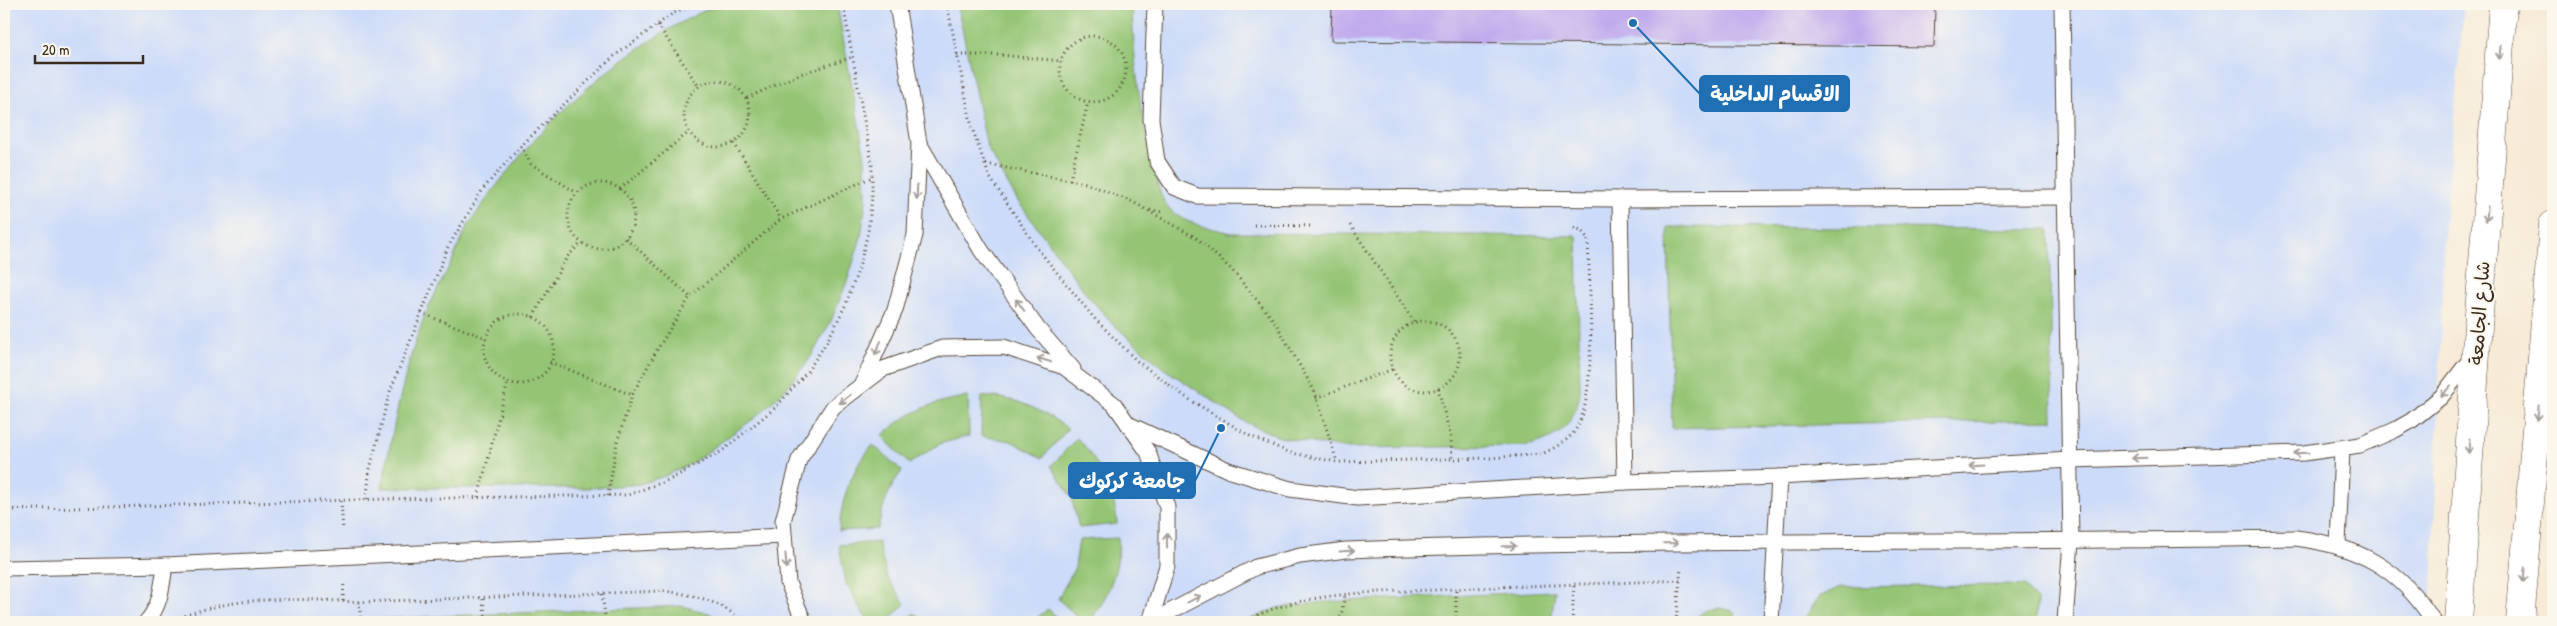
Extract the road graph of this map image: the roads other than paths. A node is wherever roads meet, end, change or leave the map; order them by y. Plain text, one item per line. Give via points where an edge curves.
1 (897, 4) edge
2 (1155, 4) edge
3 (2062, 4) edge
4 (2503, 4) edge
5 (919, 144) junction
6 (2064, 197) junction
7 (1620, 198) junction
8 (2553, 225) edge
9 (2476, 352) junction
10 (1086, 383) junction
11 (862, 386) junction
12 (1128, 424) junction
13 (2342, 449) junction
14 (2070, 460) junction
15 (1779, 477) junction
16 (1625, 482) junction
17 (784, 536) junction
18 (1776, 541) junction
19 (2071, 541) junction
20 (2338, 545) junction
21 (165, 566) junction
22 (4, 568) edge
23 (146, 622) edge
24 (804, 622) edge
25 (1150, 622) edge
26 (1771, 622) edge
27 (2066, 622) edge
28 (2434, 622) edge
29 (2458, 622) edge
30 (2520, 622) edge

1 - 5 lane
2 - 7 lane via 1151,119 1157,161 1174,187 1197,196
3 - 6 lane
4 -> 9 street, شارع الجامعة
10 -> 5 lane via 1038,329 981,250
5 -> 11 lane via 915,235 895,310
6 - 7 lane
6 - 14 lane
7 - 16 lane
8 -> 30 street
9 -> 13 lane via 2441,397 2411,421 2378,438
9 -> 29 street, شارع الجامعة
10 -> 11 lane via 1064,367 1004,347 995,347 942,348 883,369
10 - 12 lane via 1114,404
11 -> 17 lane via 833,407 799,460 783,521
12 - 16 lane via 1228,470 1290,489 1358,498
25 -> 12 lane via 1167,566 1166,507 1148,452
13 -> 14 lane
13 - 20 lane
14 -> 15 lane
14 - 19 lane
15 - 16 lane
15 - 18 lane
17 - 21 lane
17 -> 24 lane via 788,583
18 - 19 lane
25 -> 18 lane via 1256,567 1300,556 1346,550
18 - 26 lane
19 - 20 lane via 2296,538
19 - 27 lane
20 - 28 lane via 2379,563 2402,581
21 - 22 lane
21 - 23 lane via 161,597

